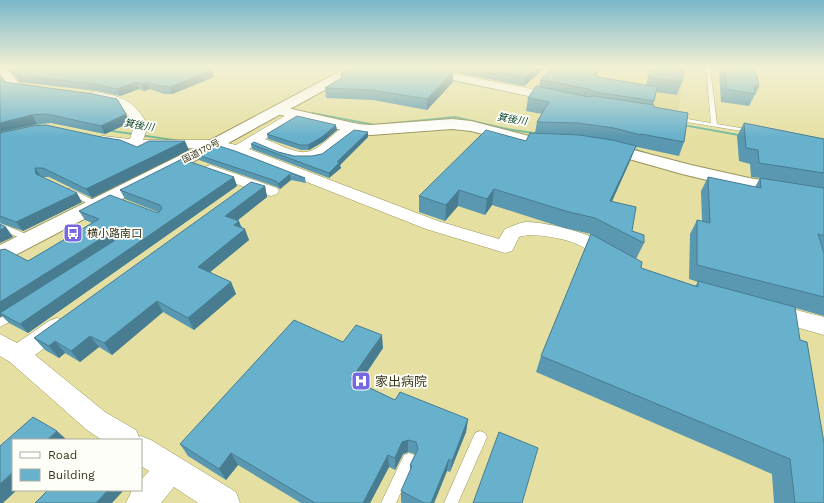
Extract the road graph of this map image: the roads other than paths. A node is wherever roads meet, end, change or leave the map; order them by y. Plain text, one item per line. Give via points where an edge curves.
1 (314, 90) edge
2 (520, 90) edge
3 (710, 90) edge
4 (526, 92) joint
5 (82, 94) edge
6 (571, 101) edge
7 (278, 110) junction
8 (297, 114) junction
9 (669, 117) edge
10 (714, 125) junction
11 (353, 127) junction
12 (761, 134) edge
13 (91, 137) edge
14 (254, 140) junction
15 (567, 143) edge
16 (135, 144) junction
17 (215, 144) junction
18 (589, 145) edge
19 (238, 150) junction
20 (183, 160) junction
21 (252, 185) junction
22 (58, 186) edge
23 (271, 190) dead end
24 (824, 196) edge
25 (233, 199) edge
26 (108, 201) junction
27 (0, 226) edge
28 (30, 239) junction
29 (0, 254) edge
30 (624, 262) edge
31 (26, 306) edge
32 (757, 308) edge
33 (68, 318) edge
34 (0, 323) edge
35 (824, 326) edge
36 (9, 349) edge
37 (480, 437) dead end
38 (124, 439) edge
39 (142, 451) edge
40 (409, 460) dead end
41 (171, 468) junction
42 (141, 503) edge
43 (225, 503) edge
44 (388, 503) edge
45 (452, 503) edge

1 - 7 main road, 国道170号
2 - 4 street
3 - 10 lane
4 - 6 street
5 - 16 street via 127,103 136,112 141,126
7 - 8 main road
7 - 17 main road, 国道170号
8 - 11 main road
8 - 14 street
9 - 10 lane
10 - 12 lane
11 - 14 street via 317,155 299,157
11 - 15 main road via 370,130 452,124 471,126 529,141
13 - 16 street
14 - 19 street
16 - 17 street
17 - 19 street
17 - 20 main road, 国道170号
18 - 24 main road via 610,148 750,184
19 - 30 street via 432,225 504,247 511,233 525,228 582,238
20 - 21 street
20 - 26 main road, 国道170号
21 - 23 street
21 - 25 street
22 - 26 lane
26 - 28 main road, 国道170号
27 - 28 lane
28 - 29 main road, 国道170号
31 - 34 lane
32 - 35 street
33 - 36 street
36 - 38 street via 96,421
37 - 45 lane
39 - 41 street
40 - 44 lane
41 - 42 street
41 - 43 street

